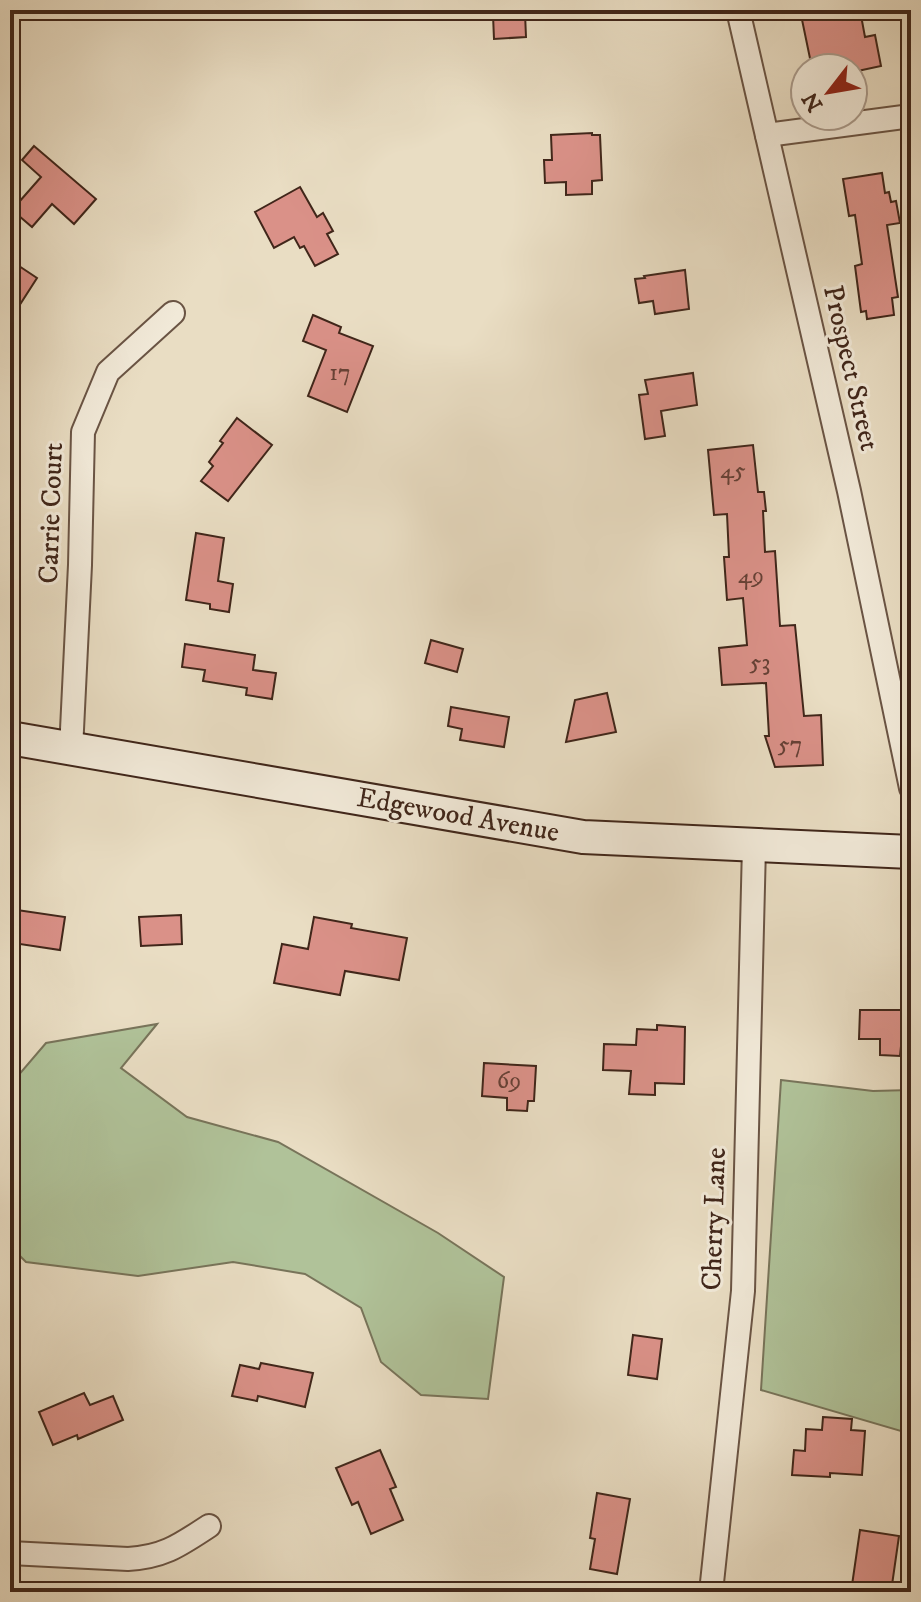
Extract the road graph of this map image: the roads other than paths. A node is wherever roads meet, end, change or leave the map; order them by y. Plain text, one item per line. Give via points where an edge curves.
1 (738, 10) edge
2 (911, 116) edge
3 (767, 135) junction
4 (173, 313) dead end
5 (10, 738) edge
6 (71, 750) junction
7 (911, 788) edge
8 (754, 846) junction
9 (911, 852) edge
10 (209, 1526) dead end
11 (10, 1553) edge
12 (711, 1592) edge

1 - 3 street, Prospect Street
2 - 3 street
3 - 7 street, Prospect Street
4 - 6 street, Carrie Court via 108,372 83,432
5 - 6 main road, Edgewood Avenue
6 - 8 main road, Edgewood Avenue via 583,837
8 - 9 main road, Edgewood Avenue
8 - 12 street, Cherry Lane via 743,1291
10 - 11 street via 147,1558

